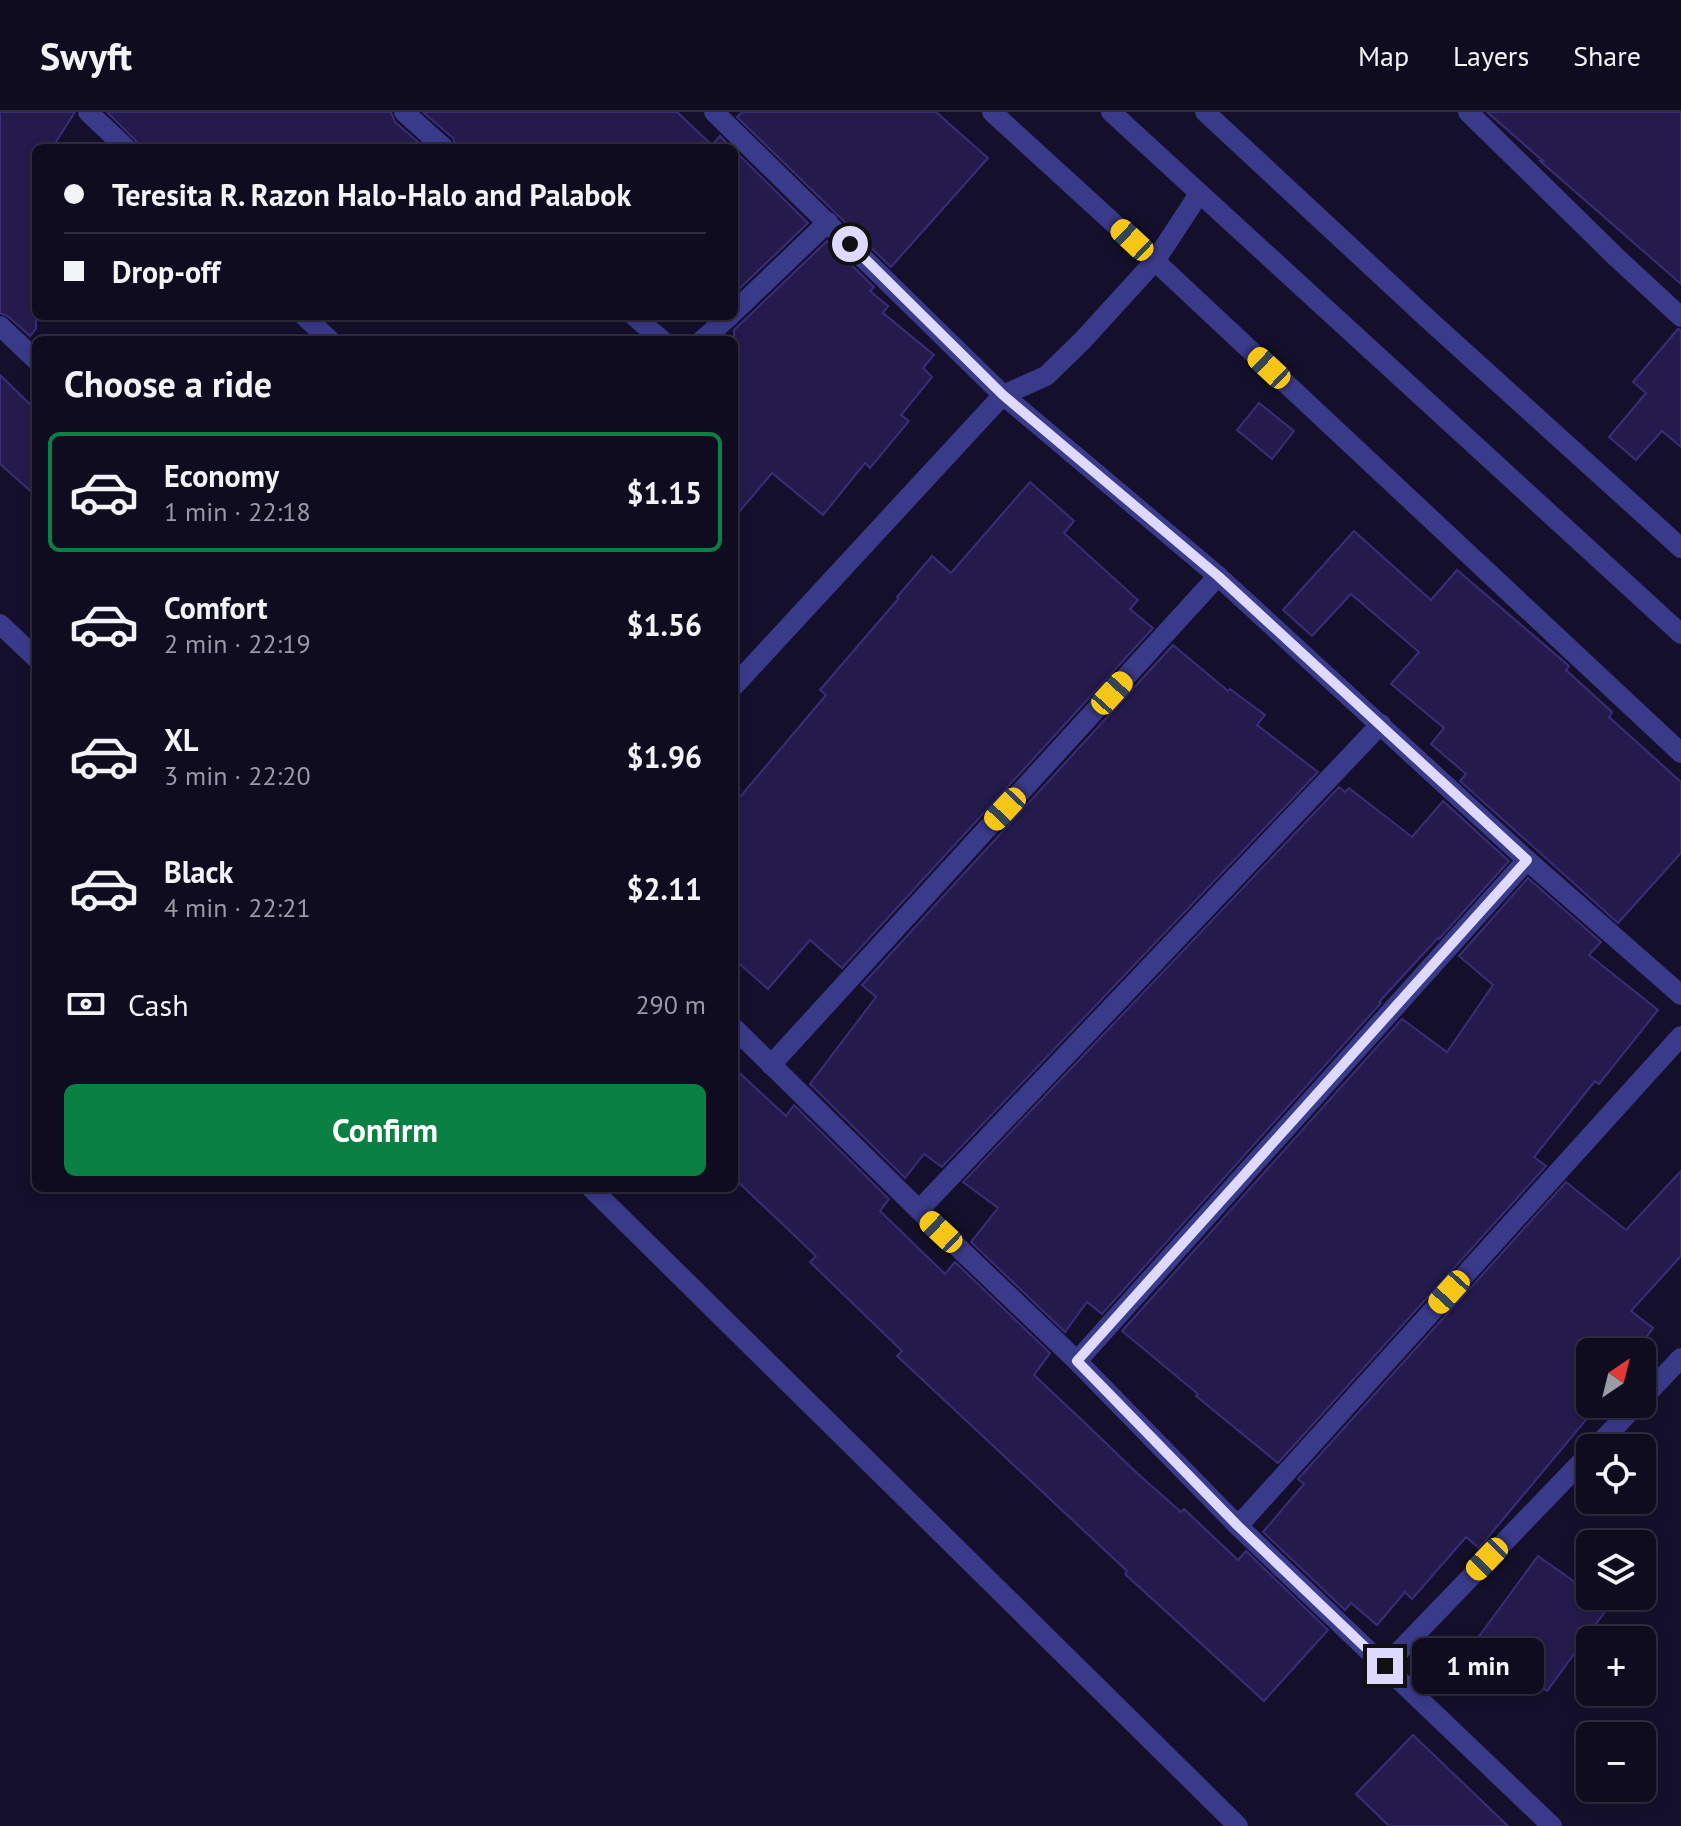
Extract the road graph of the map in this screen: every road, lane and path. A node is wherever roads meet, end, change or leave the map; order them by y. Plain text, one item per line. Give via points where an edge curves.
1 (88, 112) edge
2 (404, 112) edge
3 (714, 112) edge
4 (992, 112) edge
5 (1111, 112) edge
6 (1205, 112) edge
7 (1468, 112) edge
8 (122, 144) edge
9 (440, 144) edge
10 (1199, 194) junction
11 (828, 222) junction
12 (1155, 261) junction
13 (738, 308) edge
14 (1681, 317) edge
15 (308, 320) edge
16 (639, 320) edge
17 (725, 320) edge
18 (0, 326) edge
19 (326, 336) edge
20 (657, 336) edge
21 (707, 336) edge
22 (32, 356) edge
23 (1003, 395) junction
24 (1681, 548) edge
25 (1218, 576) junction
26 (0, 624) edge
27 (1681, 634) edge
28 (32, 654) edge
29 (738, 682) edge
30 (1381, 724) junction
31 (1681, 753) edge
32 (1527, 860) junction
33 (1681, 995) edge
34 (738, 1032) edge
35 (1681, 1036) edge
36 (771, 1065) junction
37 (595, 1192) edge
38 (919, 1210) junction
39 (1681, 1358) edge
40 (1077, 1361) junction
41 (1656, 1384) edge
42 (1624, 1418) edge
43 (1608, 1434) edge
44 (1576, 1468) edge
45 (1238, 1526) junction
46 (1385, 1666) junction
47 (1238, 1826) edge
48 (1552, 1826) edge

1 - 8 street
2 - 9 street
3 - 11 street
4 - 12 street
5 - 10 street
6 - 24 street
7 - 14 street
10 - 12 street
10 - 27 street
11 - 13 street
11 - 23 street
12 - 23 street via 1046,376
12 - 31 street
15 - 19 street
16 - 20 street
17 - 21 street
18 - 22 street
23 - 25 street
23 - 29 street
25 - 30 street
25 - 36 street
26 - 28 street
30 - 32 street
30 - 38 street
32 - 33 street
32 - 40 street
34 - 36 street
35 - 45 street
36 - 38 street
37 - 47 street
38 - 40 street
39 - 41 street
40 - 45 street
42 - 43 street
44 - 46 street
45 - 46 street
46 - 48 street

